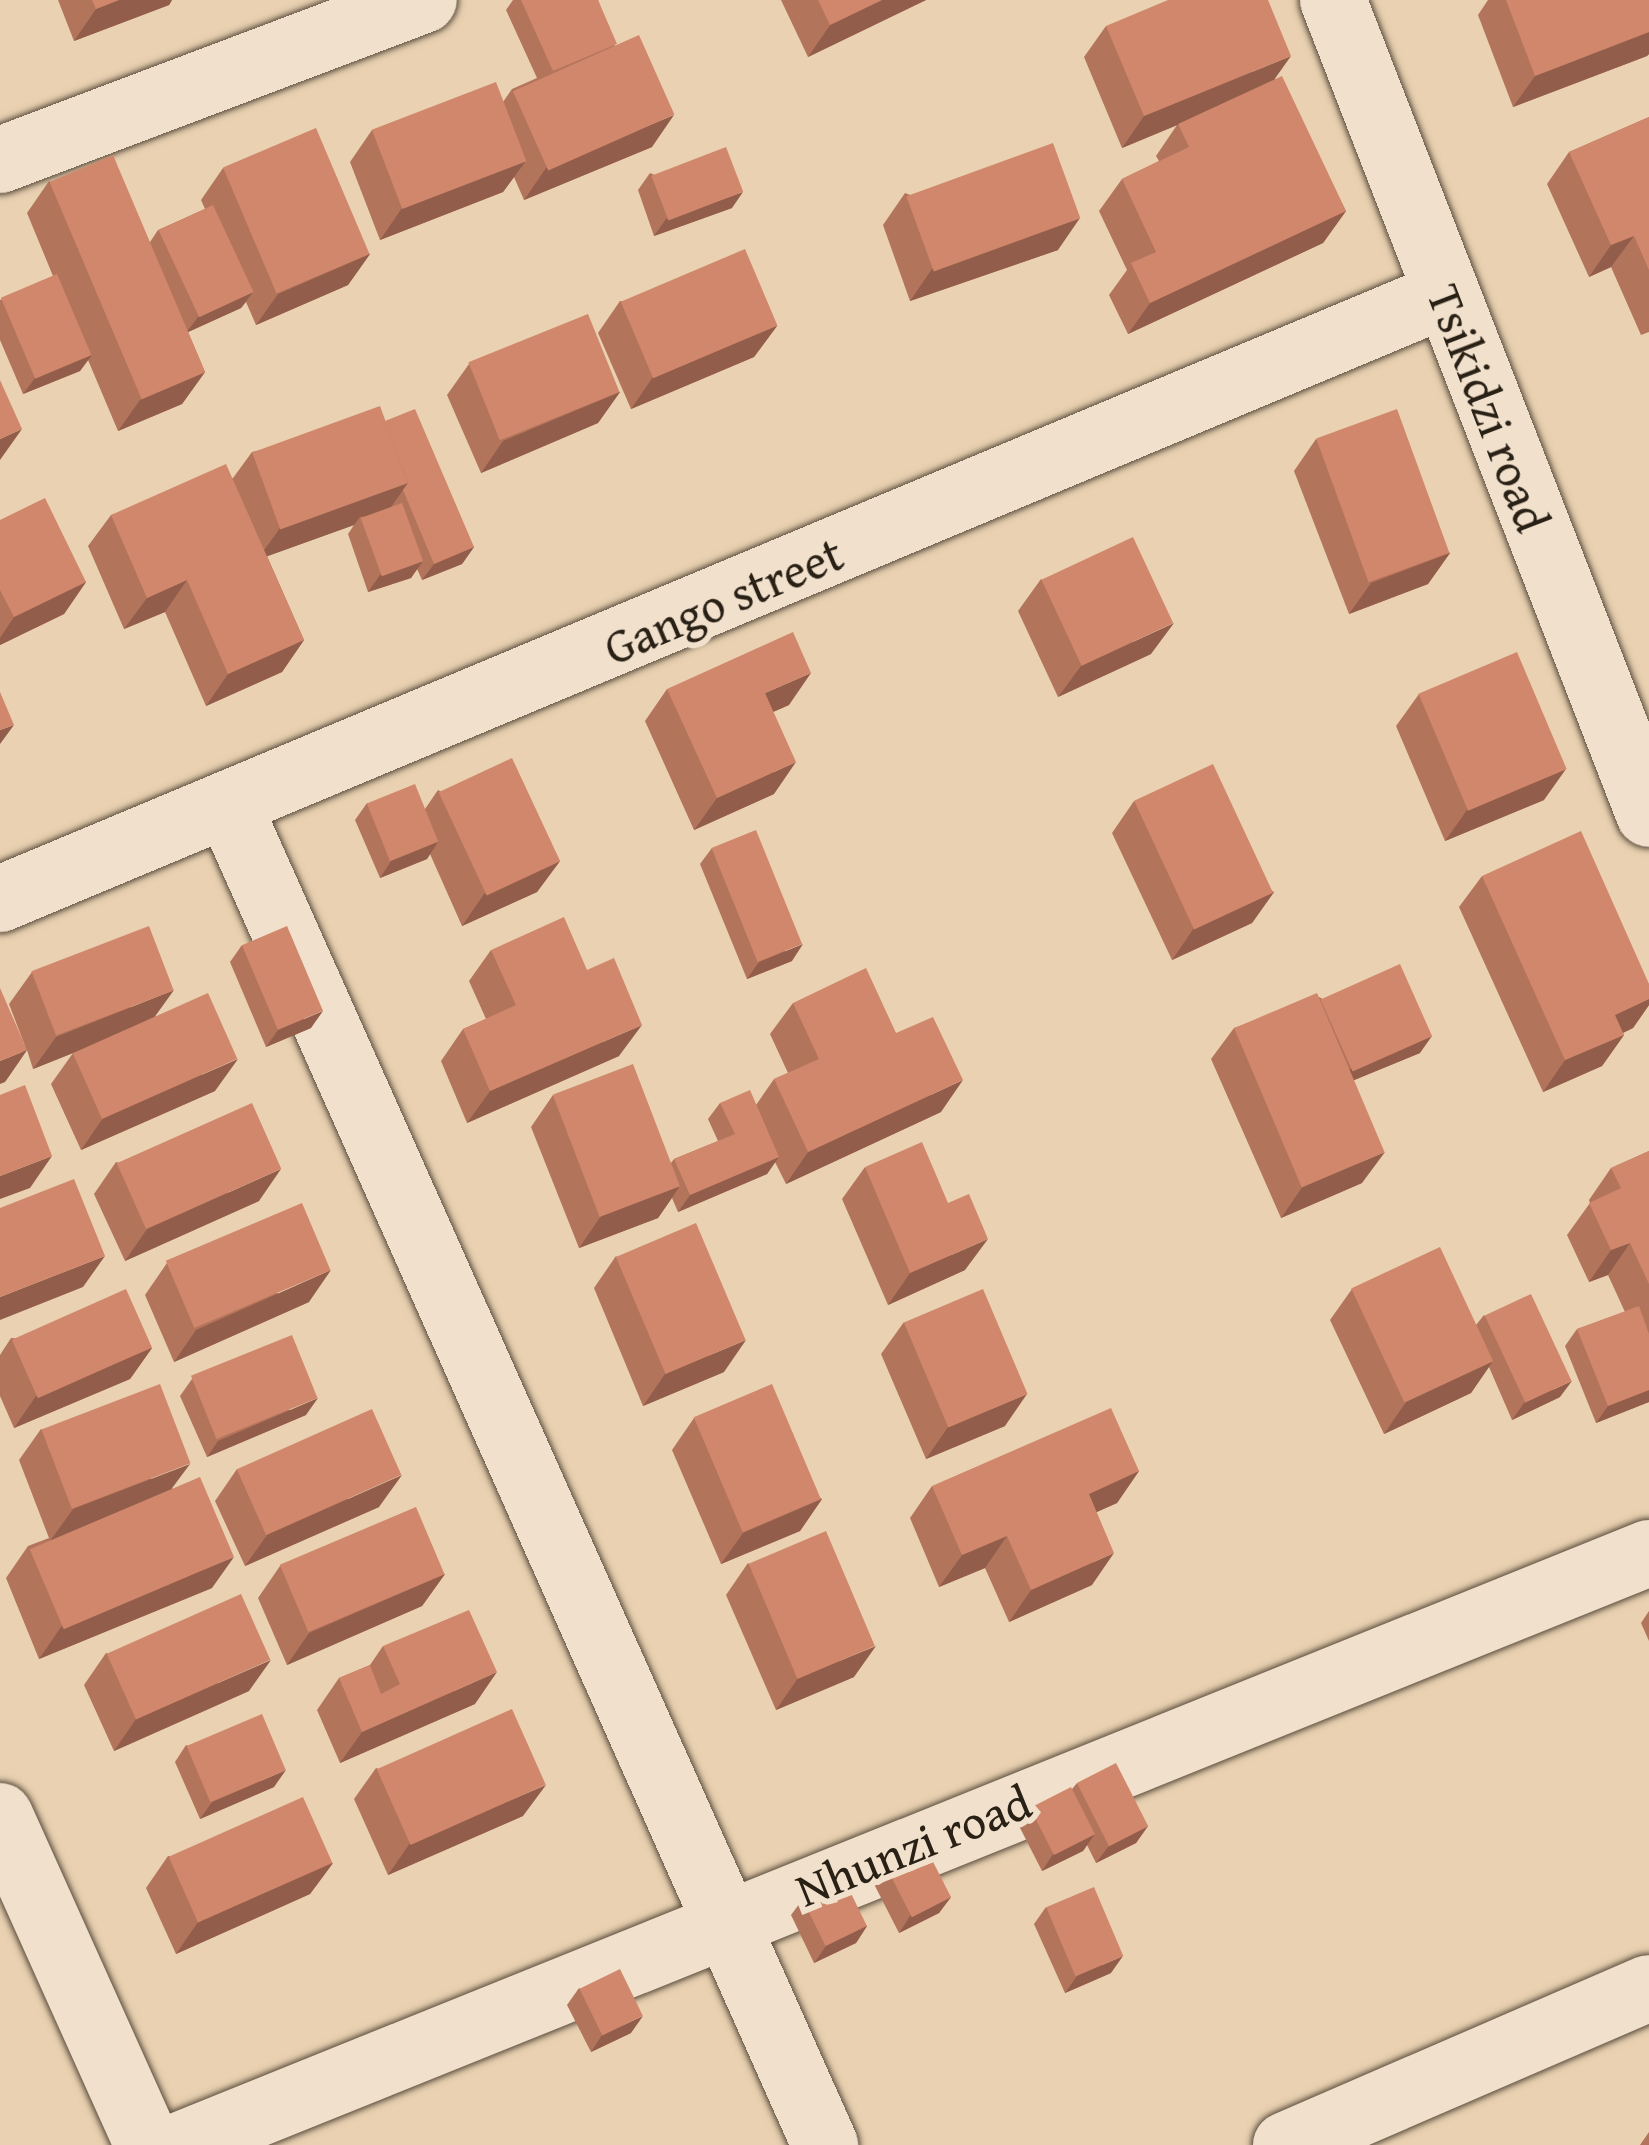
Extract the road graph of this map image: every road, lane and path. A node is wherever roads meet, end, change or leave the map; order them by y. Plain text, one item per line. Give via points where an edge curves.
1 (424, 0) edge
2 (1333, 0) edge
3 (0, 160) edge
4 (1444, 295) junction
5 (230, 809) junction
6 (1649, 814) edge
7 (0, 899) edge
8 (1649, 1553) edge
9 (0, 1816) edge
10 (724, 1920) junction
11 (1649, 1988) edge
12 (148, 2145) edge
13 (180, 2145) edge
14 (825, 2145) edge
15 (1286, 2145) edge

1 - 3 street
2 - 4 street, Tsikidzi road
4 - 5 street, Gango street
4 - 6 street, Tsikidzi road
5 - 7 street, Gango street
5 - 10 street
8 - 10 street, Nhunzi road
9 - 12 street
10 - 13 street, Nhunzi road
10 - 14 street
11 - 15 street

